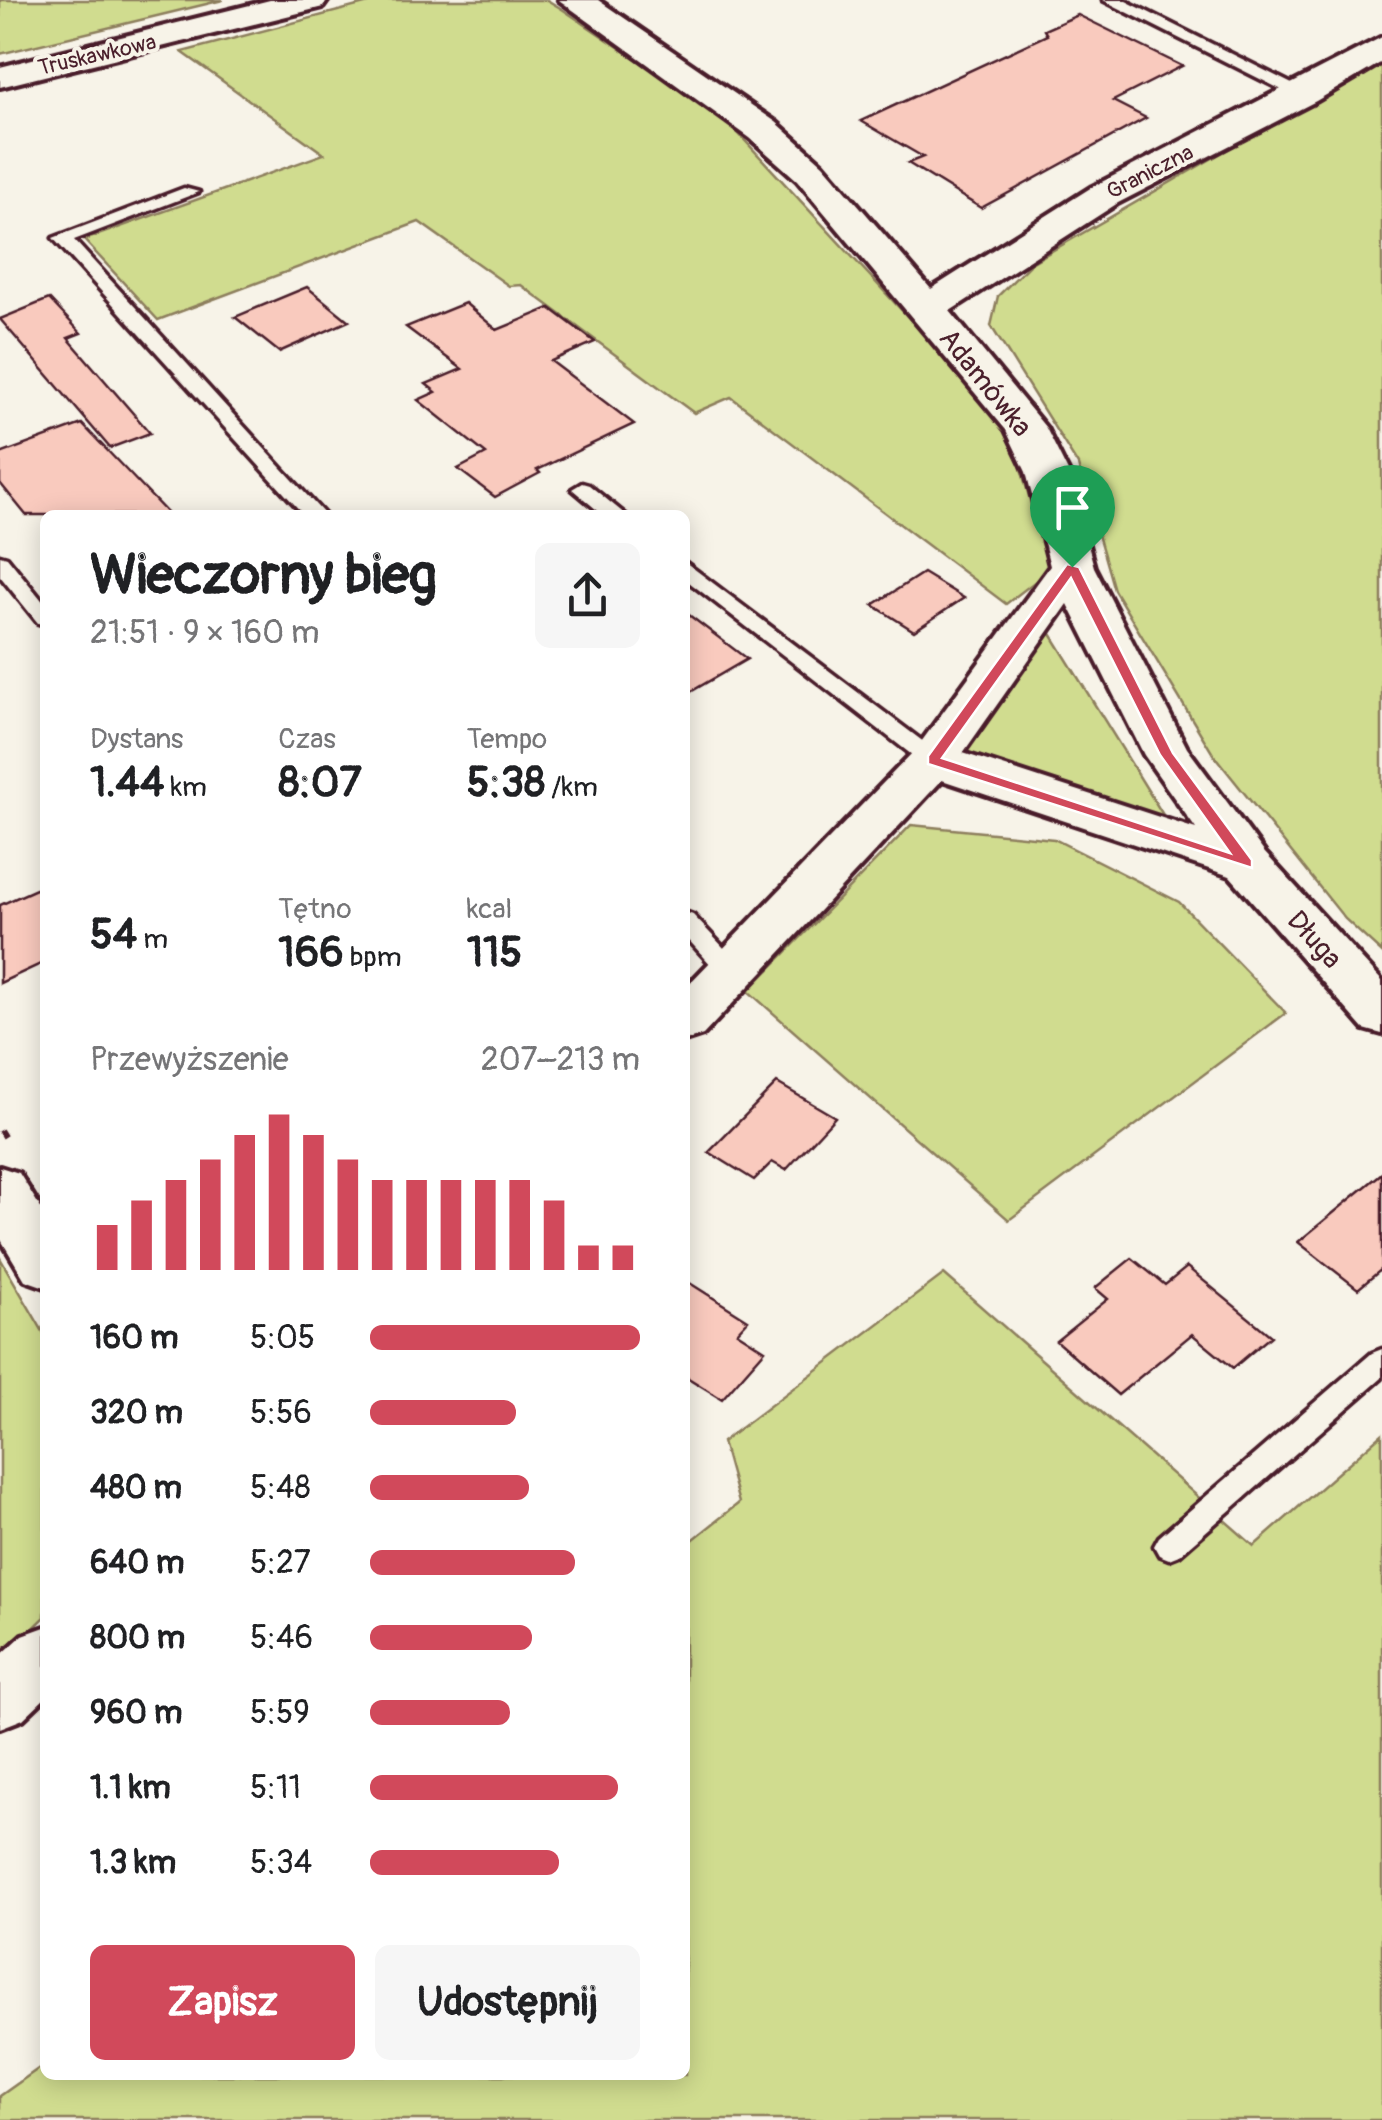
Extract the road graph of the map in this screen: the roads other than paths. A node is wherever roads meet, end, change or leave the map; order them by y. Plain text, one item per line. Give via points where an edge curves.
1 (310, 0) edge
2 (576, 0) edge
3 (1111, 0) edge
4 (1382, 48) edge
5 (0, 78) edge
6 (1304, 94) junction
7 (190, 192) dead end
8 (925, 310) junction
9 (582, 489) dead end
10 (310, 510) edge
11 (609, 510) edge
12 (0, 562) edge
13 (1072, 567) junction
14 (690, 572) edge
15 (40, 612) edge
16 (933, 760) junction
17 (1246, 864) junction
18 (690, 926) edge
19 (732, 972) junction
20 (1382, 1015) edge
21 (690, 1016) edge
22 (0, 1189) edge
23 (40, 1256) edge
24 (1382, 1361) edge
25 (1169, 1546) dead end
26 (40, 1661) edge
27 (0, 1698) edge

1 - 5 street, Truskawkowa
2 - 8 street, Adamówka via 774,140 810,172
3 - 6 lane
4 - 6 street, Graniczna
6 - 8 street, Graniczna via 1105,195
7 - 10 lane via 62,238
8 - 13 street, Adamówka via 1025,428 1047,472
9 - 11 lane
12 - 15 lane
13 - 16 street
13 - 17 street, Długa via 1167,755
14 - 16 lane
16 - 17 street, Długa
16 - 19 street
17 - 20 street, Długa
18 - 19 lane
19 - 21 street
22 - 23 street
24 - 25 lane
26 - 27 street

